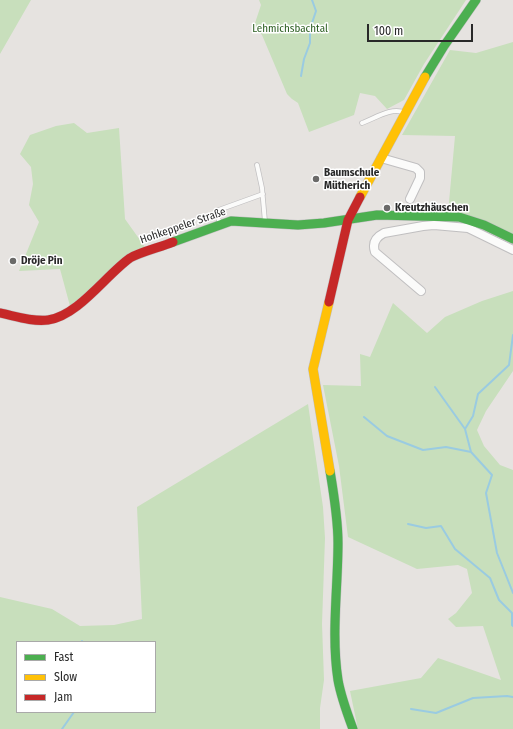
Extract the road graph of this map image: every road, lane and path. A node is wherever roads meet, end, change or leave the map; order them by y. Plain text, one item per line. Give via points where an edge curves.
1 (476, 0) edge
2 (406, 114) junction
3 (362, 123) dead end
4 (381, 158) junction
5 (256, 165) dead end
6 (262, 194) junction
7 (410, 199) dead end
8 (348, 220) junction
9 (265, 222) junction
10 (220, 225) junction
11 (513, 239) edge
12 (513, 250) edge
13 (421, 292) dead end
14 (0, 313) edge
15 (353, 729) edge

1 - 2 street via 444,46
2 - 3 lane via 401,111 380,114
2 - 4 street
4 - 7 street via 416,168 420,172 420,178
4 - 8 street
5 - 6 lane
6 - 9 lane
6 - 10 lane via 216,211
8 - 9 street, Hohkeppeler Straße via 298,225
8 - 11 street, Hohkeppeler Straße via 377,215 459,217 484,225
8 - 15 street via 313,368 339,540 335,634 337,668 342,702
9 - 10 street, Hohkeppeler Straße via 231,221
10 - 14 street, Hohkeppeler Straße via 132,257 122,263 71,310 60,316 50,320 38,320
12 - 13 street via 468,228 434,225 380,235 375,243 375,252

